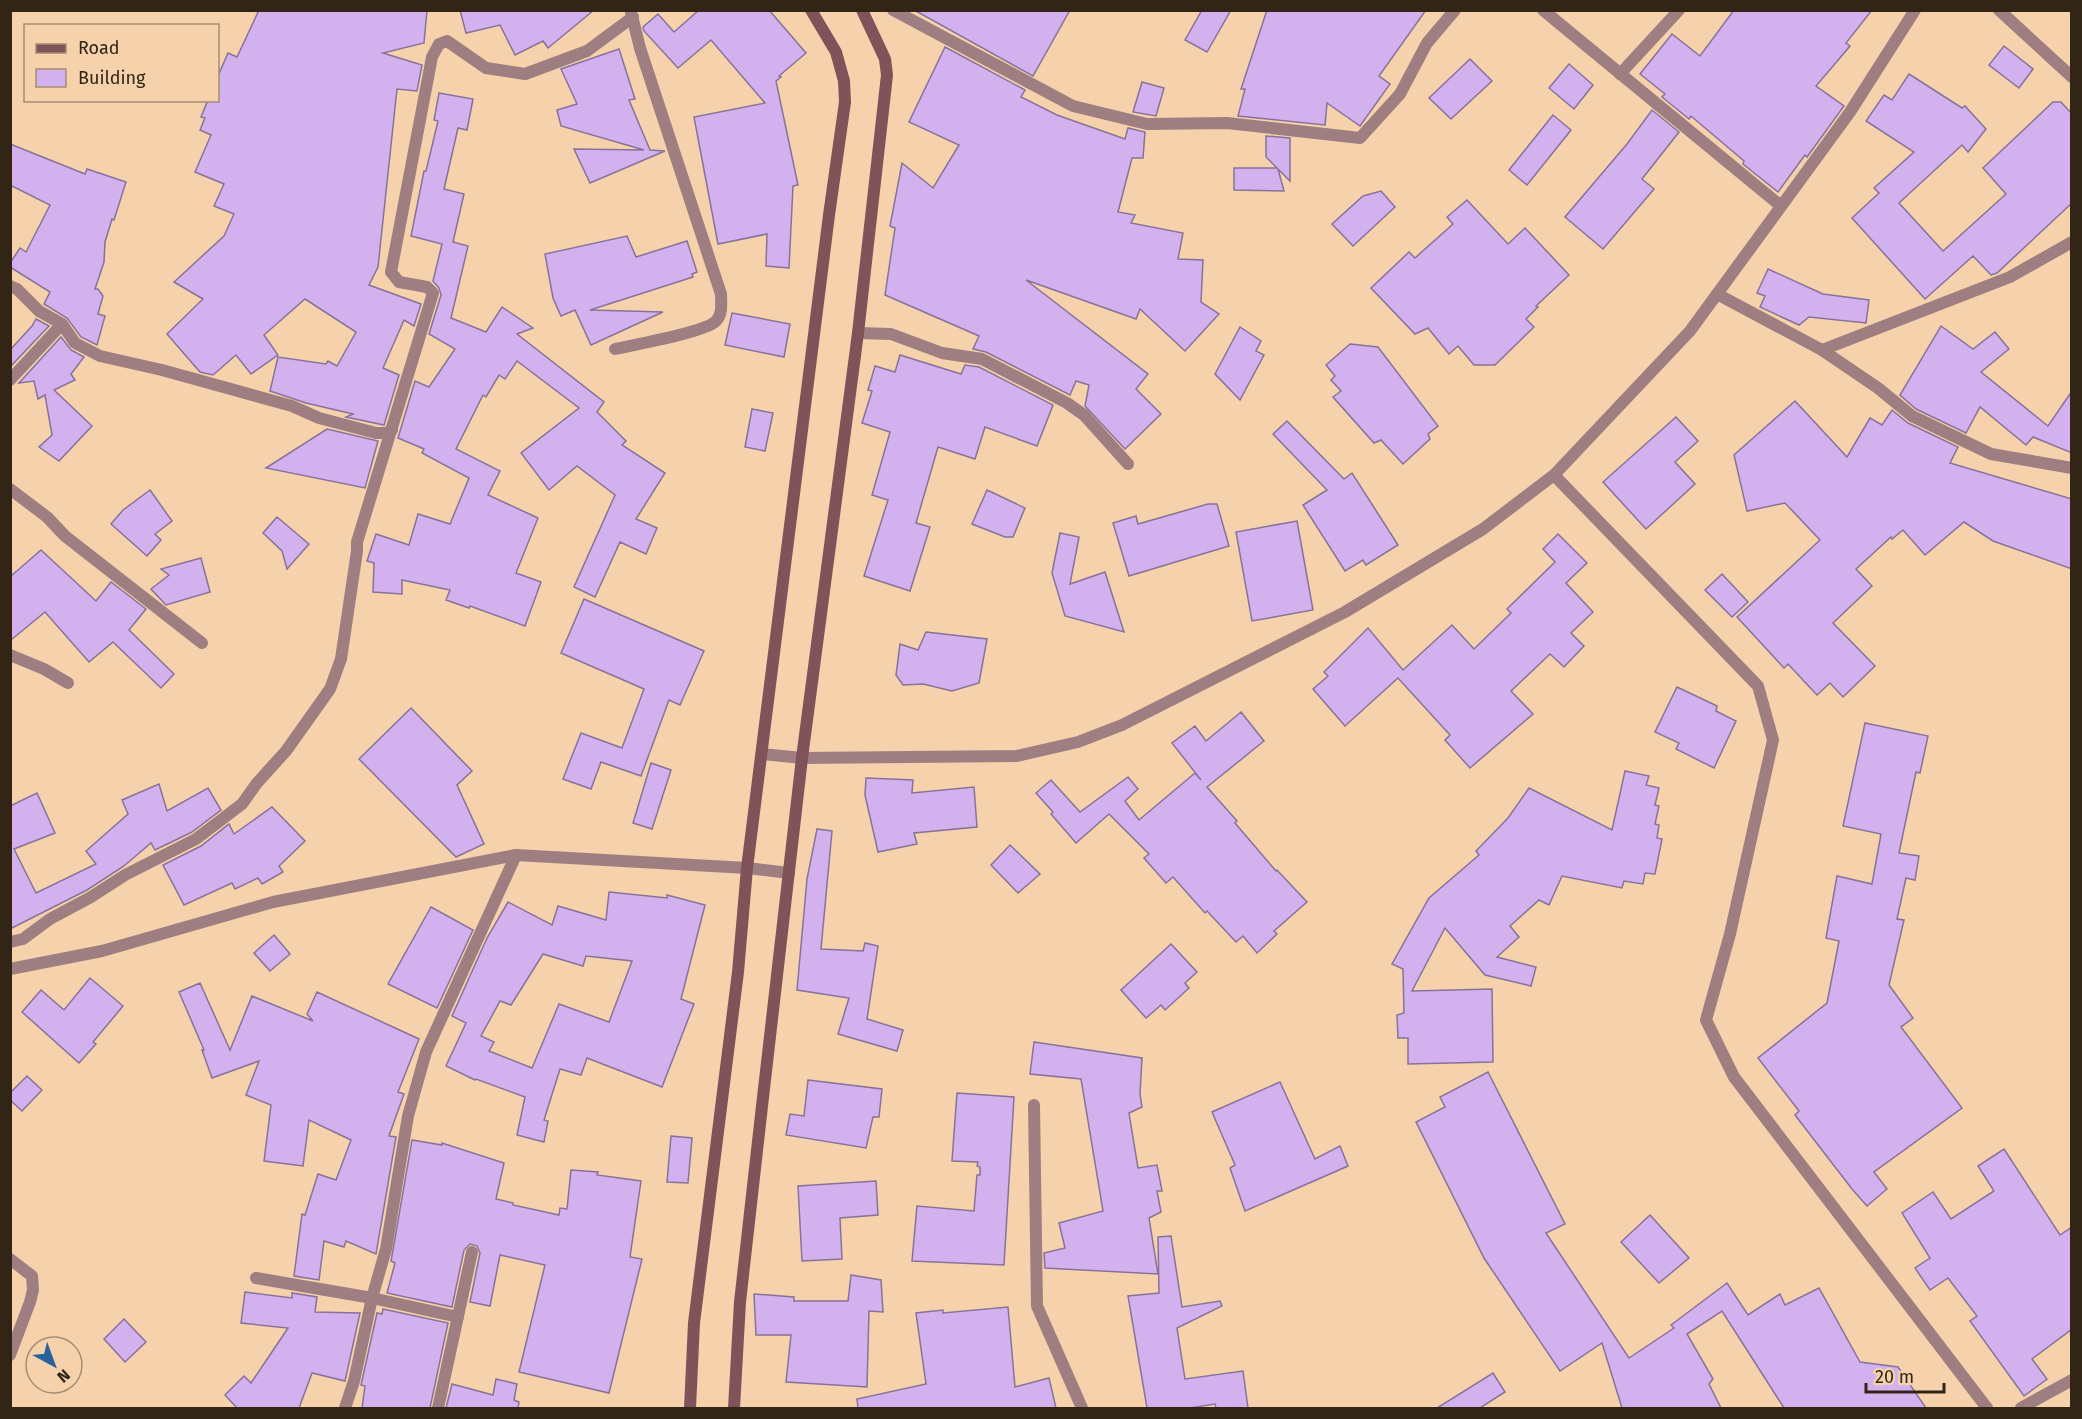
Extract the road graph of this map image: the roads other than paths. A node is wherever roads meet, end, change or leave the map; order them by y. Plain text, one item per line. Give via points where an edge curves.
1 (811, 10) edge
2 (862, 10) edge
3 (893, 10) edge
4 (1455, 10) edge
5 (1679, 10) edge
6 (1915, 10) edge
7 (1999, 10) edge
8 (1551, 13) edge
9 (632, 14) edge
10 (1620, 74) junction
11 (2072, 77) edge
12 (1781, 206) junction
13 (2072, 242) edge
14 (10, 286) edge
15 (1717, 294) junction
16 (62, 324) junction
17 (858, 333) junction
18 (615, 349) dead end
19 (1822, 350) junction
20 (10, 380) edge
21 (392, 430) junction
22 (1128, 464) dead end
23 (2072, 468) edge
24 (1554, 475) junction
25 (10, 489) edge
26 (202, 643) dead end
27 (10, 655) edge
28 (68, 683) dead end
29 (762, 754) junction
30 (802, 758) junction
31 (516, 855) junction
32 (747, 868) junction
33 (789, 873) junction
34 (10, 942) edge
35 (10, 969) edge
36 (1034, 1105) dead end
37 (472, 1252) dead end
38 (10, 1259) edge
39 (256, 1278) dead end
40 (372, 1298) junction
41 (458, 1317) junction
42 (10, 1354) edge
43 (2072, 1380) edge
44 (345, 1408) edge
45 (438, 1408) edge
46 (690, 1408) edge
47 (734, 1408) edge
48 (1082, 1408) edge
49 (1987, 1408) edge
50 (2021, 1408) edge

1 - 29 street via 836,52 845,102
2 - 17 street via 885,58 887,75
3 - 4 street via 1073,106 1148,124 1227,123 1360,138 1400,94 1427,44
5 - 10 street
6 - 12 street via 1850,112
7 - 11 street
8 - 10 street
9 - 18 street via 721,294 721,315 715,323 696,330
9 - 21 street via 587,51 525,74 486,68 447,41 439,44 432,57 391,272 399,282 427,287 433,293
10 - 12 street
12 - 15 street
13 - 19 street via 2010,278
14 - 16 street via 39,311
15 - 19 street
15 - 24 street via 1690,331
16 - 20 street
16 - 21 street via 75,342 100,356 292,406 319,418 376,433
17 - 22 street via 891,334 942,353 982,359 1076,409
17 - 30 street
19 - 23 street via 1912,416 1991,454
21 - 34 street via 357,542 341,659 330,689 286,751 242,804 196,839 125,875 23,939
24 - 30 street via 1483,529 1345,612 1122,724 1078,742 1017,756
24 - 49 street via 1758,686 1773,740 1730,934 1706,1020 1734,1077
25 - 26 street
27 - 28 street
29 - 30 street
29 - 32 street
30 - 33 street
31 - 32 street
31 - 35 street via 273,902 102,951
31 - 40 street via 426,1052 408,1116 386,1250
32 - 33 street
32 - 46 street via 737,984 694,1323
33 - 47 street via 740,1302
36 - 48 street via 1037,1305
37 - 41 street
38 - 42 street via 32,1276 33,1290
39 - 40 street
40 - 41 street
40 - 44 street
41 - 45 street
43 - 50 street

